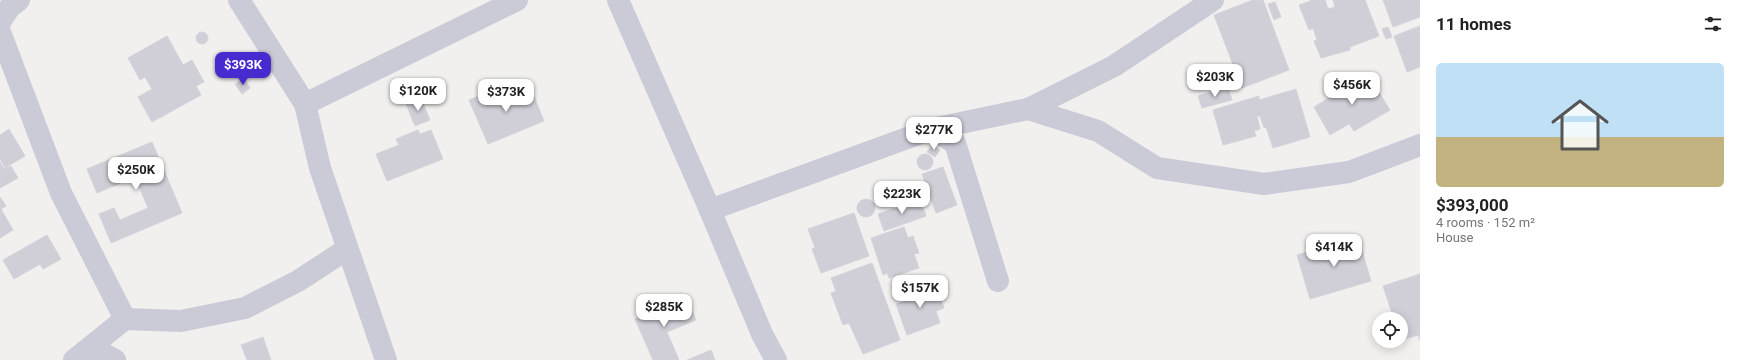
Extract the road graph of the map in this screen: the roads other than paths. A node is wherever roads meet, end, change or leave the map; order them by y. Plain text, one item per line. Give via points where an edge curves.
1 (19, 0) edge
2 (239, 0) edge
3 (517, 0) edge
4 (618, 0) edge
5 (1213, 0) edge
6 (0, 22) edge
7 (0, 32) edge
8 (305, 104) junction
9 (1028, 109) junction
10 (932, 129) junction
11 (1420, 145) edge
12 (710, 210) junction
13 (347, 249) junction
14 (998, 282) dead end
15 (125, 319) junction
16 (92, 347) junction
17 (74, 360) edge
18 (115, 360) edge
19 (386, 360) edge
20 (776, 360) edge

1 - 6 street via 10,6
2 - 8 street
3 - 8 street
4 - 12 street
5 - 9 street via 1114,66
7 - 15 street via 61,193
8 - 13 street via 320,168
9 - 10 street
9 - 11 street via 1098,132 1157,168 1264,184 1349,172
10 - 12 street
10 - 14 street via 955,143
12 - 20 street via 762,334
13 - 15 street via 298,281 245,308 181,321
13 - 19 street
15 - 16 street
16 - 17 street
16 - 18 street

